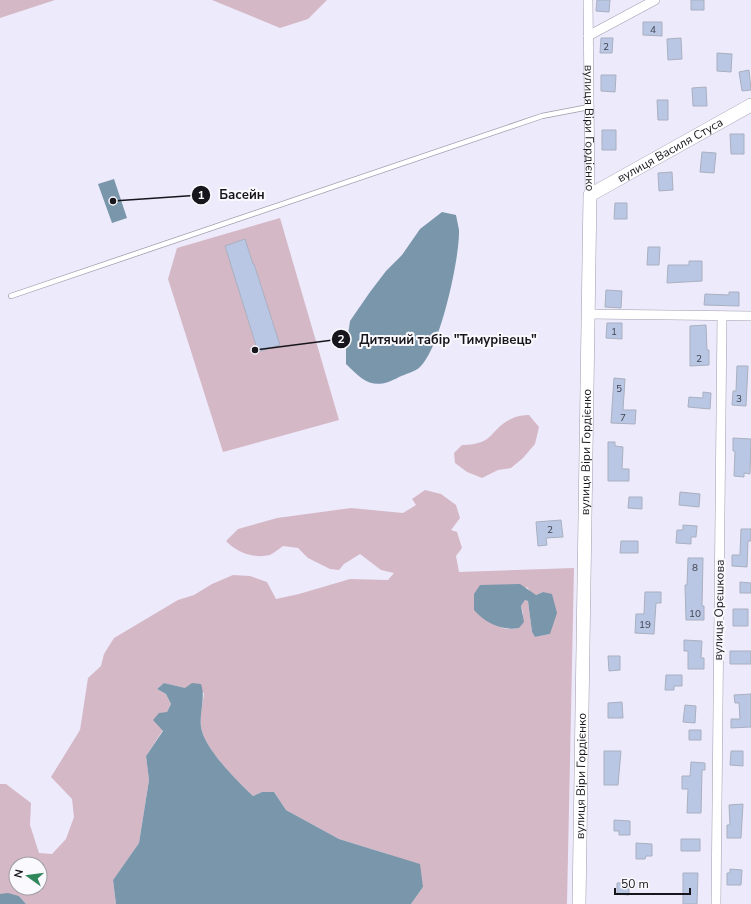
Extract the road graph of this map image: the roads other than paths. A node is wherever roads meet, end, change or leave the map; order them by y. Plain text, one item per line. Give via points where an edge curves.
1 (588, 0) edge
2 (655, 0) edge
3 (588, 36) junction
4 (751, 105) edge
5 (589, 107) junction
6 (590, 195) junction
7 (11, 296) dead end
8 (588, 314) junction
9 (722, 316) junction
10 (751, 316) edge
11 (579, 904) edge
12 (716, 904) edge

1 - 3 street, вулиця Віри Гордієнко
2 - 3 street
3 - 5 street, вулиця Віри Гордієнко
4 - 6 street, вулиця Василя Стуса
5 - 6 street, вулиця Віри Гордієнко
5 - 7 lane via 542,116
6 - 8 street, вулиця Віри Гордієнко
8 - 9 street
8 - 11 street, вулиця Віри Гордієнко
9 - 10 street
9 - 12 street, вулиця Орєшкова

